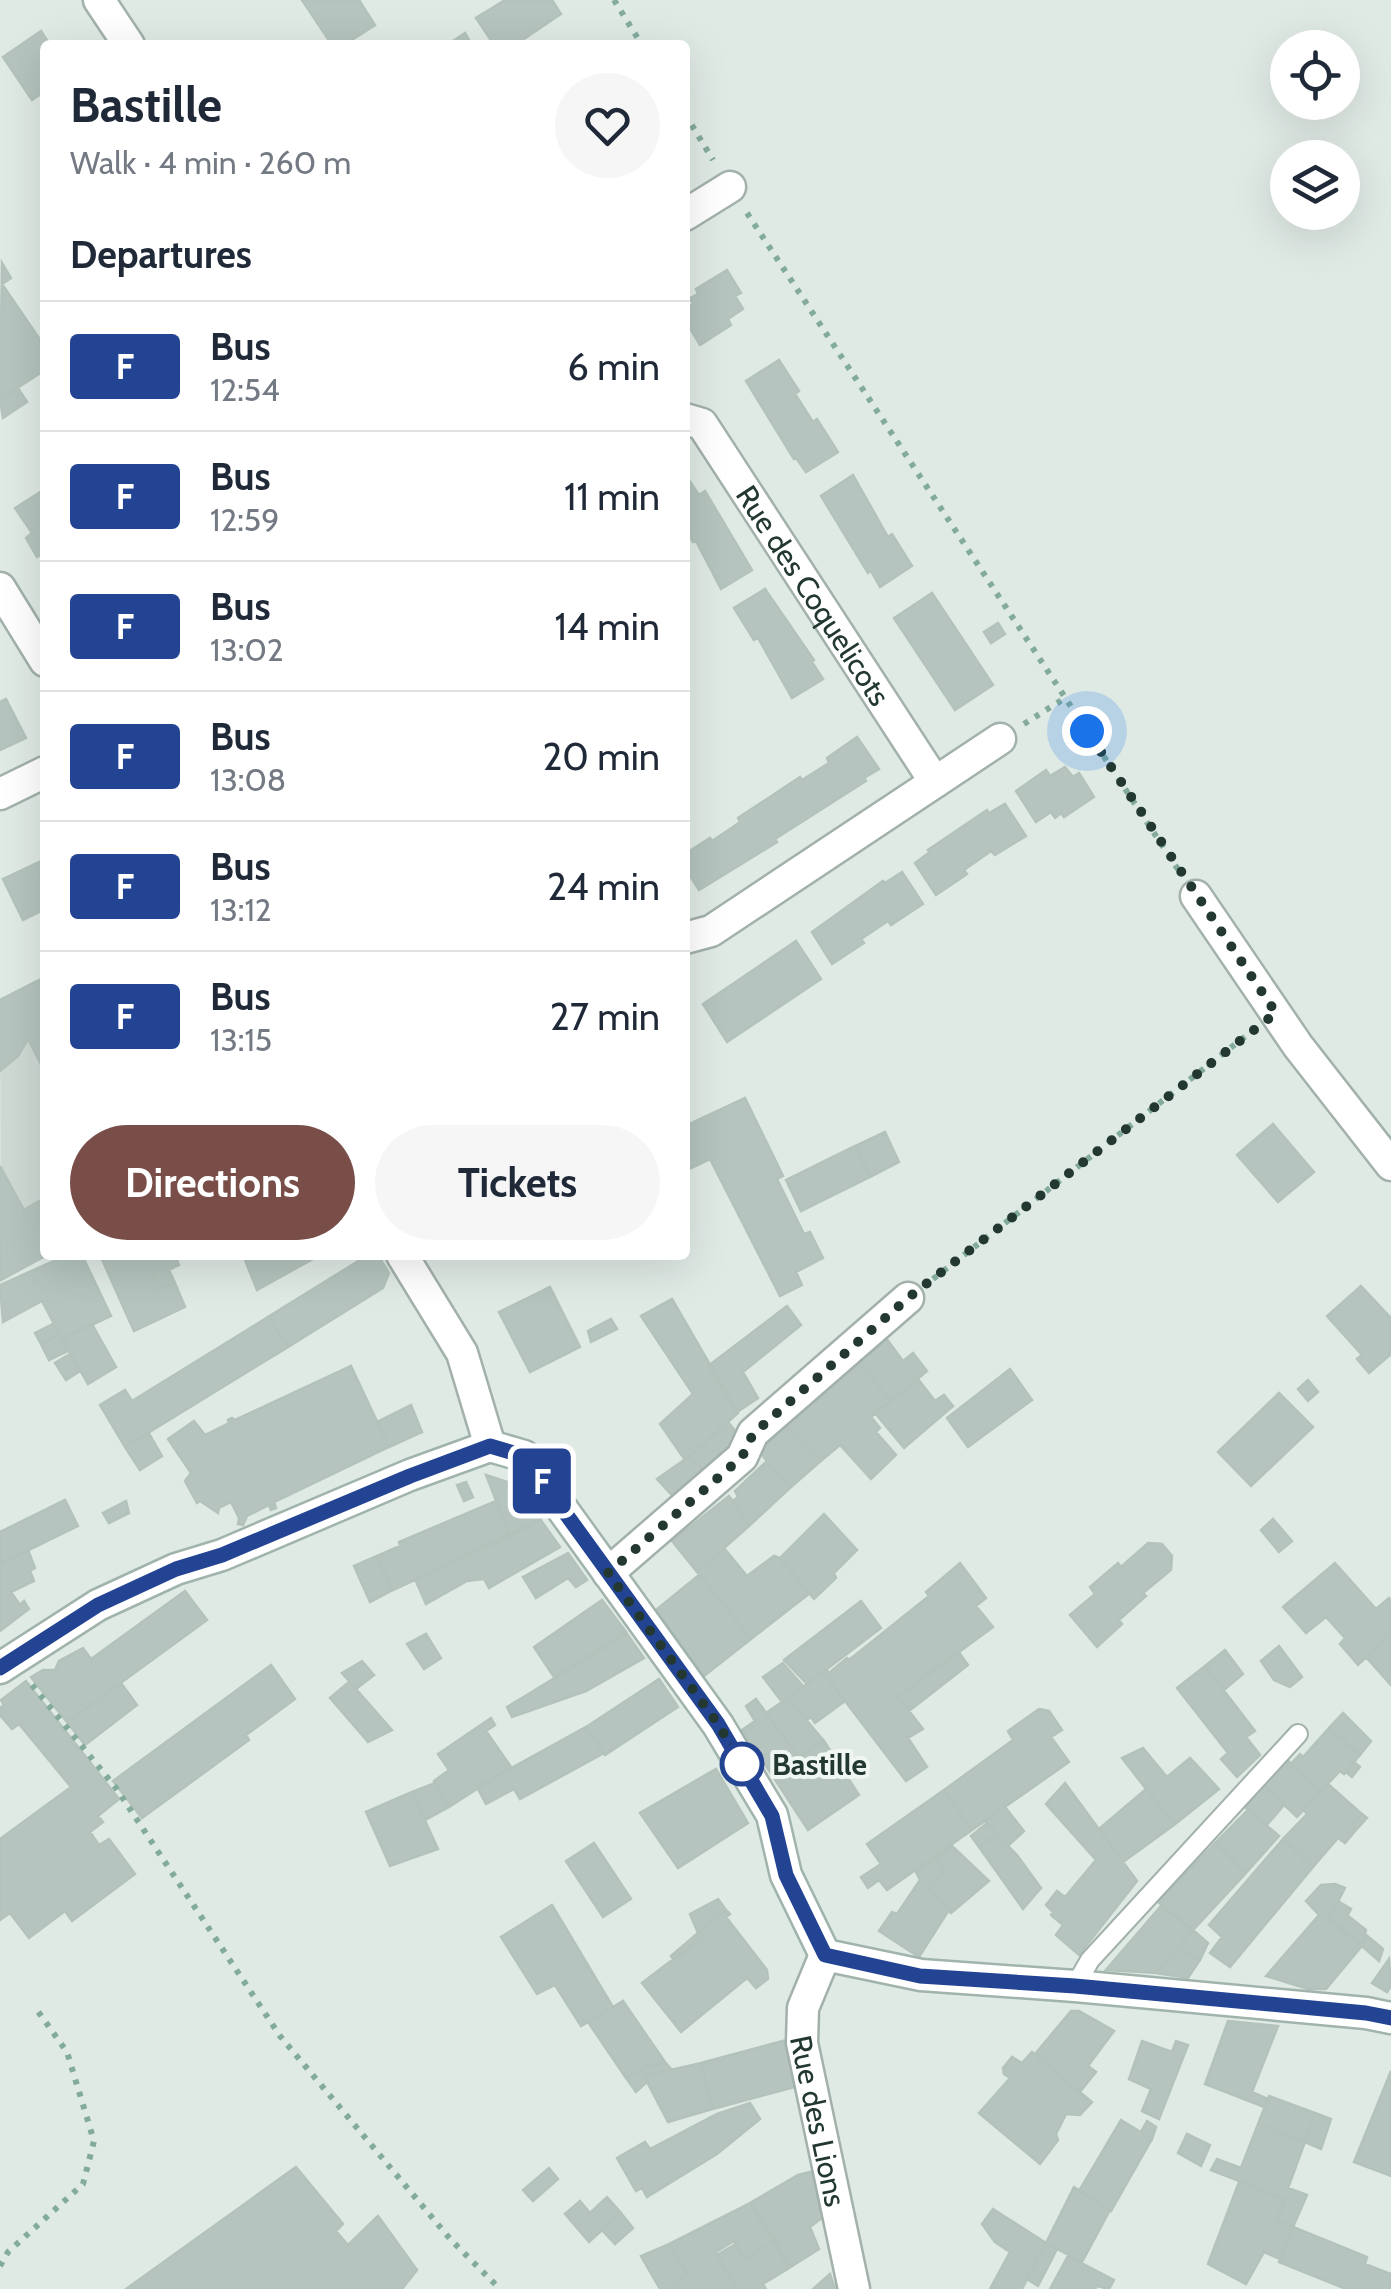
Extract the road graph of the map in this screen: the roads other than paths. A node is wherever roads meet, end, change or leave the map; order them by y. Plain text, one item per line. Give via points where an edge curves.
1 (99, 0) edge
2 (127, 40) edge
3 (730, 187) road end
4 (690, 212) edge
5 (690, 420) edge
6 (0, 588) edge
7 (32, 612) edge
8 (40, 642) edge
9 (1000, 738) road end
10 (40, 774) edge
11 (935, 782) junction
12 (0, 794) edge
13 (1196, 896) road end
14 (690, 937) edge
15 (1391, 1165) edge
16 (405, 1260) edge
17 (908, 1298) road end
18 (490, 1446) junction
19 (608, 1573) junction
20 (7, 1664) edge
21 (1298, 1734) dead end
22 (825, 1955) junction
23 (1075, 1986) junction
24 (1391, 2018) edge
25 (854, 2289) edge

1 - 2 street
3 - 4 street
5 - 11 street, Rue des Coquelicots via 702,424
6 - 7 street
7 - 8 street
9 - 11 street
10 - 12 street
11 - 14 street via 712,932
13 - 15 street
16 - 18 street via 462,1352
17 - 19 street via 753,1434 742,1457
18 - 19 street via 524,1456
18 - 20 street via 157,1576
19 - 22 street via 718,1724 772,1816 786,1875
21 - 23 lane via 1090,1960
22 - 23 street via 920,1976
22 - 25 street, Rue des Lions via 803,2008 802,2042
23 - 24 street

